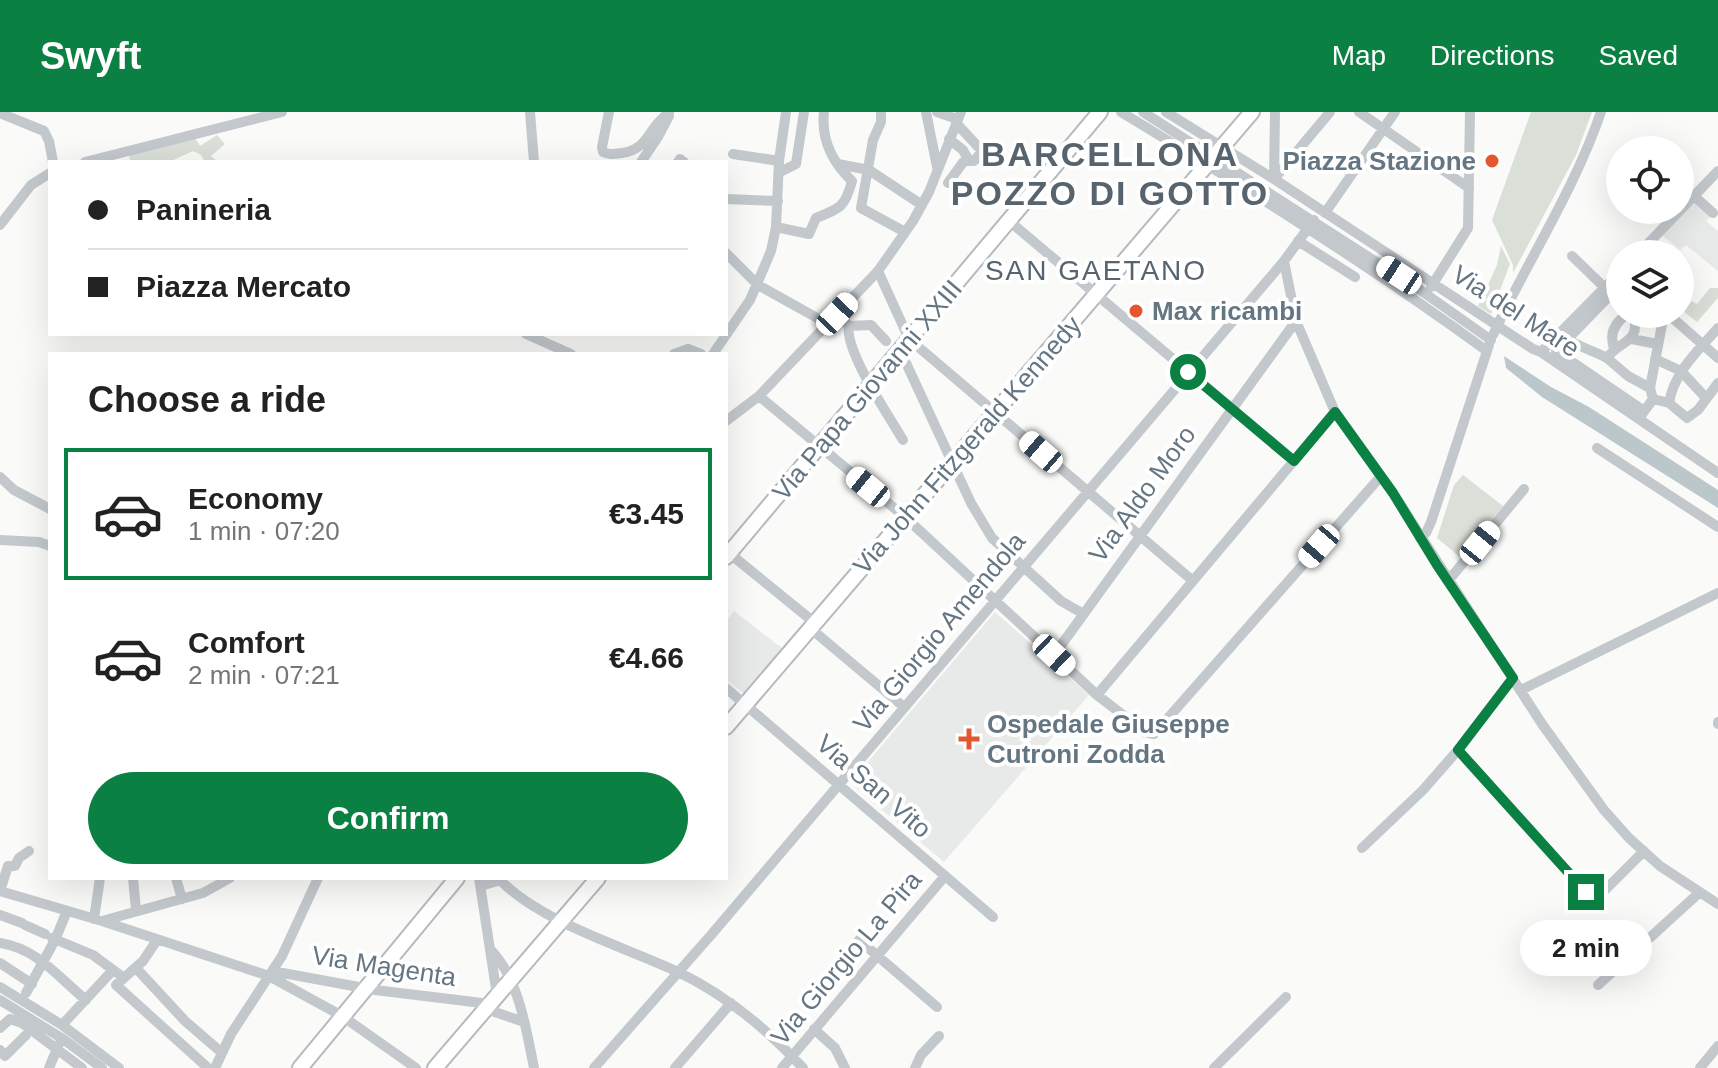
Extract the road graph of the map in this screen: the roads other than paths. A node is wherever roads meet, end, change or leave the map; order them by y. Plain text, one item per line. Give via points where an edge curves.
1 (282, 112) edge
2 (530, 112) edge
3 (609, 112) edge
4 (669, 112) edge
5 (786, 112) edge
6 (804, 112) edge
7 (824, 112) edge
8 (881, 112) edge
9 (926, 112) edge
10 (937, 112) edge
11 (1100, 112) edge
12 (1121, 112) edge
13 (1143, 112) edge
14 (1166, 112) edge
15 (1252, 112) edge
16 (1275, 112) edge
17 (1330, 112) edge
18 (1359, 112) edge
19 (1395, 112) edge
20 (1470, 112) edge
21 (1601, 112) edge
22 (0, 113) edge
23 (958, 118) edge
24 (1384, 129) junction
25 (949, 139) junction
26 (733, 154) dead end
27 (1215, 156) junction
28 (53, 160) edge
29 (93, 160) edge
30 (534, 160) edge
31 (642, 160) edge
32 (969, 161) junction
33 (838, 164) junction
34 (779, 166) junction
35 (938, 169) junction
36 (869, 170) junction
37 (1718, 171) edge
38 (48, 174) edge
39 (1274, 179) junction
40 (852, 181) junction
41 (948, 183) dead end
42 (867, 185) junction
43 (1469, 188) junction
44 (1694, 196) joint
45 (728, 199) edge
46 (778, 201) junction
47 (922, 205) junction
48 (1325, 213) junction
49 (1713, 213) dead end
50 (1008, 220) junction
51 (1310, 224) junction
52 (1667, 224) edge
53 (0, 225) edge
54 (776, 227) junction
55 (905, 232) junction
56 (1652, 240) edge
57 (1298, 241) junction
58 (728, 255) edge
59 (1572, 256) dead end
60 (1284, 261) junction
61 (878, 271) junction
62 (1355, 277) dead end
63 (758, 285) junction
64 (1434, 285) junction
65 (1604, 287) joint
66 (1096, 295) junction
67 (1419, 295) junction
68 (1606, 300) edge
69 (837, 314) junction
70 (1296, 321) junction
71 (828, 324) junction
72 (849, 326) junction
73 (1614, 328) edge
74 (1635, 328) edge
75 (1662, 328) edge
76 (1683, 328) edge
77 (1718, 328) edge
78 (728, 334) edge
79 (530, 336) edge
80 (1492, 337) junction
81 (1568, 339) junction
82 (1632, 339) junction
83 (886, 341) dead end
84 (1657, 344) junction
85 (905, 345) junction
86 (1704, 345) junction
87 (1487, 351) junction
88 (566, 352) edge
89 (1541, 352) junction
90 (1611, 353) junction
91 (1718, 358) edge
92 (1655, 359) junction
93 (1681, 371) junction
94 (1188, 372) junction
95 (1718, 383) edge
96 (872, 385) junction
97 (1652, 393) junction
98 (759, 396) junction
99 (1706, 398) junction
100 (1669, 403) junction
101 (1231, 409) junction
102 (995, 412) junction
103 (1335, 412) junction
104 (1641, 415) junction
105 (728, 419) edge
106 (903, 440) dead end
107 (819, 447) junction
108 (1597, 448) dead end
109 (952, 461) junction
110 (1294, 461) junction
111 (1718, 473) edge
112 (1381, 476) junction
113 (0, 477) edge
114 (1524, 489) dead end
115 (1087, 492) junction
116 (48, 508) edge
117 (905, 517) junction
118 (1718, 527) edge
119 (1139, 535) junction
120 (1420, 538) junction
121 (0, 540) edge
122 (48, 545) edge
123 (728, 555) edge
124 (1024, 567) junction
125 (1193, 581) junction
126 (1448, 581) junction
127 (1718, 593) edge
128 (994, 601) junction
129 (1082, 613) junction
130 (812, 625) junction
131 (1054, 655) junction
132 (1513, 678) junction
133 (728, 690) edge
134 (1521, 690) junction
135 (1097, 695) junction
136 (745, 704) junction
137 (904, 707) junction
138 (728, 725) edge
139 (1458, 750) junction
140 (838, 785) junction
141 (1362, 848) dead end
142 (29, 851) dead end
143 (1644, 851) junction
144 (945, 876) junction
145 (100, 880) edge
146 (133, 880) edge
147 (177, 880) edge
148 (227, 880) edge
149 (317, 880) edge
150 (455, 880) edge
151 (596, 880) edge
152 (480, 882) edge
153 (0, 891) edge
154 (1700, 892) junction
155 (182, 899) junction
156 (1718, 904) edge
157 (67, 911) junction
158 (131, 912) junction
159 (0, 915) edge
160 (993, 917) dead end
161 (98, 920) junction
162 (561, 921) junction
163 (124, 930) junction
164 (51, 937) junction
165 (157, 940) junction
166 (859, 940) dead end
167 (0, 943) edge
168 (490, 949) junction
169 (877, 955) junction
170 (44, 961) junction
171 (0, 963) edge
172 (136, 968) junction
173 (113, 970) junction
174 (678, 972) junction
175 (271, 974) junction
176 (124, 978) junction
177 (511, 979) junction
178 (1598, 985) dead end
179 (0, 987) edge
180 (366, 988) junction
181 (497, 995) junction
182 (1286, 997) dead end
183 (0, 1000) edge
184 (86, 1000) junction
185 (731, 1003) junction
186 (487, 1007) junction
187 (937, 1007) dead end
188 (342, 1016) junction
189 (524, 1022) junction
190 (62, 1025) junction
191 (0, 1028) edge
192 (814, 1029) junction
193 (26, 1035) dead end
194 (939, 1036) dead end
195 (60, 1044) junction
196 (1718, 1046) edge
197 (0, 1050) edge
198 (221, 1052) junction
199 (792, 1056) junction
200 (49, 1068) edge
201 (82, 1068) edge
202 (102, 1068) edge
203 (119, 1068) edge
204 (208, 1068) edge
205 (215, 1068) edge
206 (300, 1068) edge
207 (416, 1068) edge
208 (435, 1068) edge
209 (534, 1068) edge
210 (594, 1068) edge
211 (675, 1068) edge
212 (782, 1068) edge
213 (803, 1068) edge
214 (845, 1068) edge
215 (915, 1068) edge
216 (1214, 1068) edge
217 (1700, 1068) edge

1 - 29 street
2 - 30 street
3 - 4 street via 602,147 612,155 639,148
4 - 31 street
5 - 34 street
6 - 34 street via 796,164
7 - 33 street via 824,139
8 - 36 street
9 - 35 street
10 - 23 street
11 - 50 main road, Via Papa Giovanni XXIII
12 - 27 street
13 - 27 street
14 - 27 street, Via del Mare
15 - 27 main road, Via John Fitzgerald Kennedy
16 - 39 street
17 - 39 street
18 - 24 street
19 - 24 street
20 - 43 street
21 - 80 street, bridge via 1582,164
22 - 28 street via 44,131
23 - 25 street
23 - 32 street via 982,151
24 - 43 street
24 - 48 street
25 - 32 street
25 - 35 street
26 - 34 street
27 - 39 street, Via del Mare
27 - 51 street
27 - 66 main road, Via John Fitzgerald Kennedy
32 - 41 street
33 - 36 street
33 - 40 street
34 - 46 street
35 - 47 street
36 - 42 street
36 - 47 street
37 - 44 street
38 - 53 street via 31,185
39 - 48 street, Via del Mare
40 - 42 street
40 - 54 street via 847,201 816,218 809,234
42 - 55 street via 861,208
43 - 64 street via 1467,232
44 - 49 street
45 - 46 street
46 - 54 street
47 - 55 street
48 - 64 street, Via del Mare
50 - 66 street
50 - 85 main road, Via Papa Giovanni XXIII
51 - 57 street, Via Giorgio Amendola
51 - 67 street
52 - 56 street
54 - 63 street
55 - 61 street
57 - 60 street, Via Giorgio Amendola
57 - 62 street
58 - 63 street
59 - 65 street
60 - 70 street
60 - 94 street, Via Giorgio Amendola
61 - 69 street
61 - 85 street
63 - 71 street
63 - 78 street
64 - 67 street
64 - 89 street, Via del Mare
65 - 89 street
66 - 94 street
66 - 102 main road, Via John Fitzgerald Kennedy
67 - 80 street
67 - 87 street
68 - 81 street
69 - 71 street
69 - 72 street
70 - 101 street, Via Aldo Moro
70 - 103 street
71 - 98 street
72 - 83 street via 871,325
72 - 96 street via 850,345
73 - 90 street
74 - 82 street
75 - 84 street
76 - 86 street
77 - 86 street
79 - 88 street
80 - 87 street
81 - 90 street via 1585,351
81 - 104 street via 1556,351
82 - 84 street
82 - 90 street
84 - 92 street
85 - 96 main road, Via Papa Giovanni XXIII
85 - 102 street
85 - 109 street
86 - 91 street
86 - 93 street
87 - 120 street via 1431,522
89 - 104 street, Via del Mare
90 - 97 street via 1628,376
92 - 93 street
92 - 97 street
93 - 99 street
93 - 100 street
94 - 101 street
94 - 115 street, Via Giorgio Amendola
95 - 99 street
96 - 106 street
96 - 107 main road, Via Papa Giovanni XXIII
97 - 100 street
97 - 104 street
98 - 105 street
98 - 107 street
99 - 100 street via 1687,418
101 - 110 street
101 - 119 street, Via Aldo Moro
102 - 109 main road, Via John Fitzgerald Kennedy
102 - 115 street
103 - 110 street
103 - 112 street
104 - 111 street, Via del Mare
107 - 117 street
107 - 123 main road, Via Papa Giovanni XXIII
108 - 118 street
109 - 117 main road, Via John Fitzgerald Kennedy
109 - 124 street via 992,538
110 - 125 street
112 - 120 street
112 - 135 street via 1154,734
113 - 116 street
114 - 126 street
115 - 119 street
115 - 124 street, Via Giorgio Amendola
117 - 128 street
117 - 130 main road, Via John Fitzgerald Kennedy
119 - 125 street
119 - 129 street, Via Aldo Moro
120 - 126 street
121 - 122 street
123 - 130 street
124 - 128 street, Via Giorgio Amendola
124 - 129 street
125 - 135 street
126 - 132 street
127 - 134 street
128 - 131 street
128 - 137 street, Via Giorgio Amendola
129 - 131 street, Via Aldo Moro
130 - 136 main road, Via John Fitzgerald Kennedy
130 - 137 street
131 - 135 street
132 - 134 street
132 - 139 street
133 - 136 street, Via San Vito
134 - 143 street via 1604,810
136 - 138 main road, Via John Fitzgerald Kennedy
136 - 140 street, Via San Vito
137 - 140 street, Via Giorgio Amendola
139 - 141 street
139 - 143 street via 1594,901
140 - 144 street, Via San Vito
140 - 174 street, Via Giorgio Amendola
142 - 153 street via 15,866 8,866
143 - 154 street
144 - 160 street, Via San Vito
144 - 169 street, Via Giorgio La Pira
145 - 161 street
146 - 158 street
147 - 155 street
148 - 155 street
149 - 175 street
150 - 180 main road
151 - 162 main road
152 - 162 street via 500,880
152 - 168 street
153 - 157 street
154 - 156 street
154 - 178 street
155 - 158 street
157 - 161 street
157 - 164 street
158 - 161 street
158 - 163 street via 122,919
159 - 164 street
161 - 163 street
162 - 174 street
162 - 177 main road
163 - 165 street
164 - 170 street
164 - 173 street
165 - 172 street
165 - 175 street
166 - 169 street
167 - 170 street via 21,947
168 - 177 street
168 - 181 street
169 - 187 street
169 - 192 street, Via Giorgio La Pira
170 - 171 street via 29,988
170 - 184 street
172 - 176 street
172 - 198 street
173 - 176 street
173 - 184 street
174 - 185 street
174 - 210 street, Via Giorgio Amendola
175 - 180 street, Via Magenta
175 - 188 street
175 - 198 street
176 - 204 street via 116,985
177 - 181 main road
177 - 189 street
179 - 190 street
180 - 186 street, Via Magenta
180 - 188 main road
181 - 186 main road
182 - 216 street
183 - 195 street
184 - 190 street
185 - 199 street
185 - 211 street
186 - 189 street, Via Magenta
186 - 208 main road
188 - 206 main road
188 - 207 street
189 - 209 street
190 - 203 street
191 - 195 street via 10,1019
192 - 199 street, Via Giorgio La Pira
192 - 214 street via 835,1048
193 - 197 street via 5,1056
194 - 215 street
195 - 200 street
195 - 201 street
195 - 202 street
196 - 217 street
198 - 205 street
199 - 212 street, Via Giorgio La Pira
199 - 213 street

